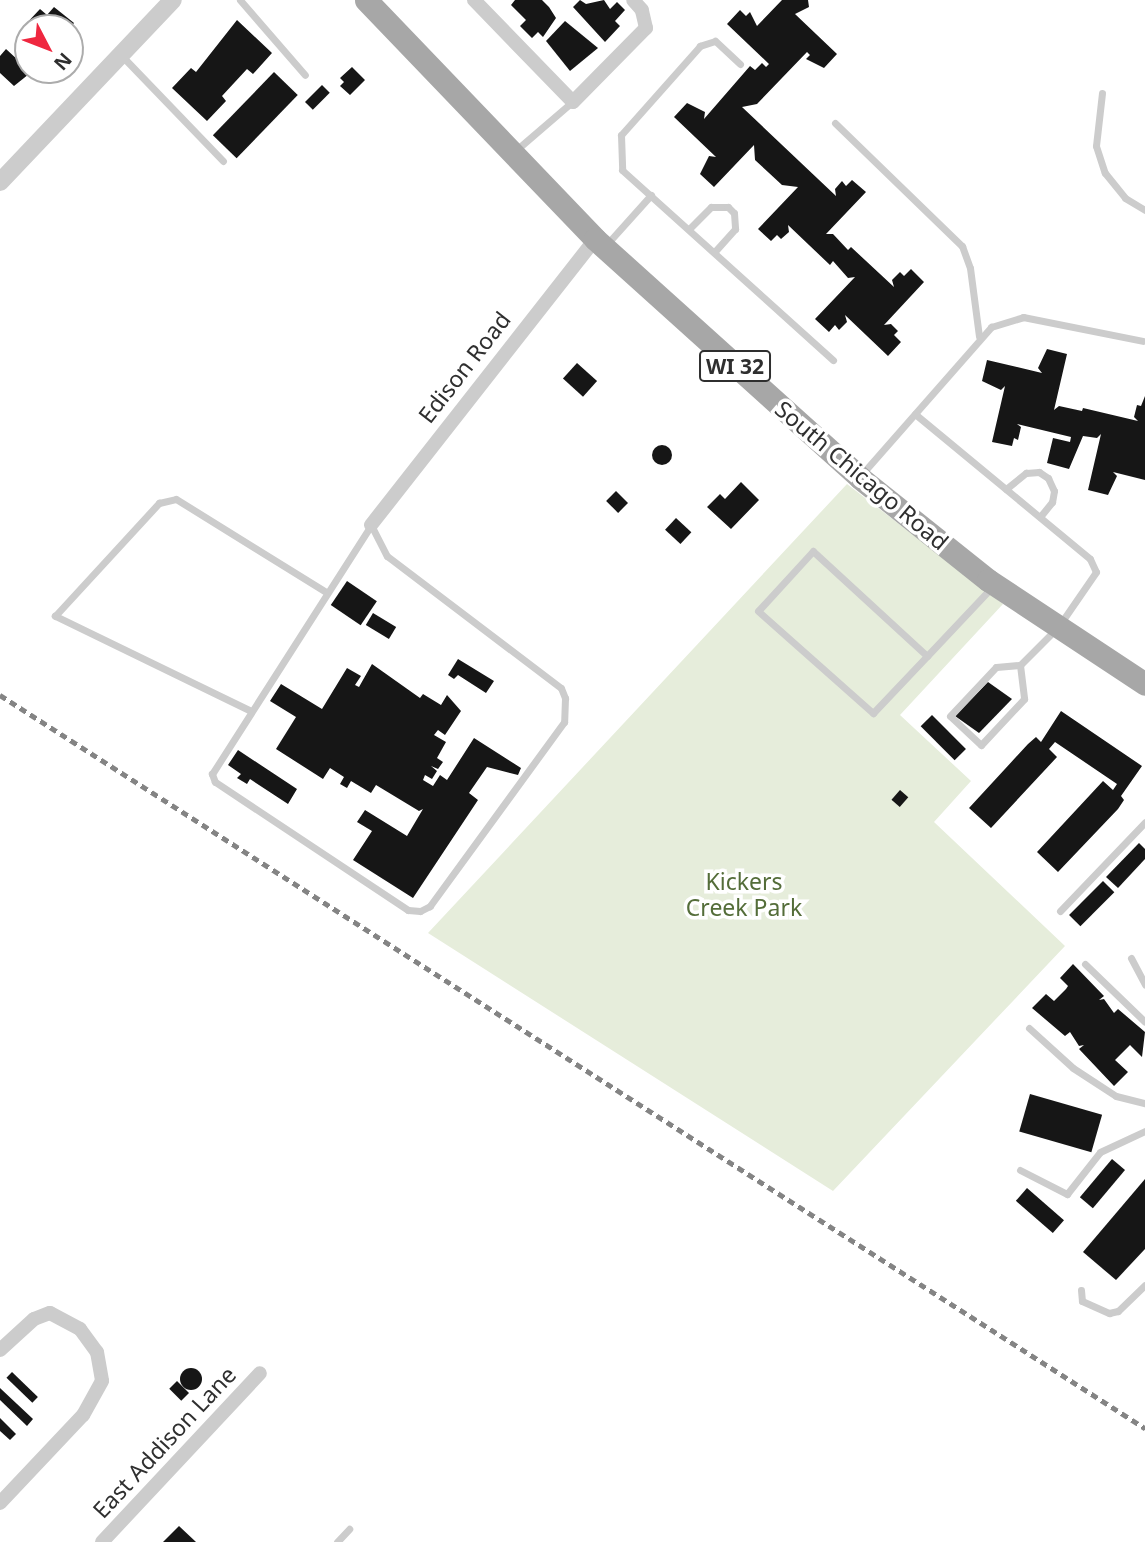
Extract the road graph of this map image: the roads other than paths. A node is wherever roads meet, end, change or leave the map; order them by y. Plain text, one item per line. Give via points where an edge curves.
1 (173, 0) edge
2 (240, 0) edge
3 (366, 0) edge
4 (474, 0) edge
5 (632, 0) edge
6 (121, 55) junction
7 (740, 64) dead end
8 (305, 75) dead end
9 (1102, 93) dead end
10 (573, 102) junction
11 (835, 123) dead end
12 (512, 155) junction
13 (223, 161) dead end
14 (0, 182) edge
15 (651, 195) junction
16 (1145, 210) edge
17 (689, 229) junction
18 (599, 243) junction
19 (714, 253) junction
20 (979, 336) junction
21 (1143, 341) dead end
22 (833, 360) dead end
23 (915, 414) junction
24 (860, 478) junction
25 (1006, 489) junction
26 (1040, 517) junction
27 (371, 525) junction
28 (995, 584) junction
29 (326, 592) junction
30 (1058, 627) junction
31 (927, 656) junction
32 (1020, 665) junction
33 (1145, 684) edge
34 (249, 710) junction
35 (1145, 822) edge
36 (1060, 911) dead end
37 (1130, 958) dead end
38 (1085, 964) dead end
39 (1145, 984) edge
40 (1145, 1022) edge
41 (1029, 1028) dead end
42 (1145, 1103) edge
43 (1145, 1131) edge
44 (1020, 1170) dead end
45 (1145, 1285) edge
46 (1082, 1290) dead end
47 (0, 1350) edge
48 (260, 1373) dead end
49 (0, 1503) edge
50 (349, 1530) dead end
51 (102, 1542) edge
52 (337, 1542) edge

1 - 6 street
2 - 8 lane
3 - 12 main road, South Chicago Road / WI 32
4 - 10 street
5 - 10 street via 642,10 646,28
6 - 13 lane
6 - 14 street
7 - 15 lane via 715,41 700,46 621,135 622,170
9 - 16 lane via 1096,146 1105,173 1125,198
10 - 12 lane
11 - 20 lane via 961,246 970,268
12 - 18 main road, South Chicago Road / WI 32
15 - 17 lane
15 - 18 lane
17 - 19 lane
17 - 19 lane via 711,207 728,207 734,213 734,229
18 - 24 main road, South Chicago Road / WI 32
18 - 27 street, Edison Road
19 - 22 lane
20 - 21 lane via 990,327 1023,317
20 - 23 lane
23 - 24 lane
23 - 25 lane
24 - 28 main road, South Chicago Road / WI 32
25 - 26 lane
25 - 26 lane via 1026,473 1039,472 1048,478 1054,491 1052,502
26 - 30 lane via 1090,559 1096,572
27 - 29 lane
27 - 34 lane via 387,556 561,688 564,722 430,906 420,911 408,910 215,782 215,764
28 - 30 main road, South Chicago Road / WI 32
28 - 31 lane
29 - 34 lane
29 - 34 lane via 176,499 159,503 55,616
30 - 32 lane
30 - 33 main road, South Chicago Road / WI 32
31 - 31 lane via 873,713 758,611 813,551
32 - 32 lane via 1024,699 981,745 950,716 996,667
35 - 36 lane
37 - 39 lane
38 - 40 lane
41 - 42 lane via 1073,1068 1116,1096
43 - 44 lane via 1100,1152 1067,1194
45 - 46 lane via 1118,1311 1109,1313 1095,1311 1082,1301
47 - 49 street via 34,1319 50,1313 80,1329 97,1352 102,1381 83,1415
48 - 51 street, East Addison Lane
50 - 52 lane

